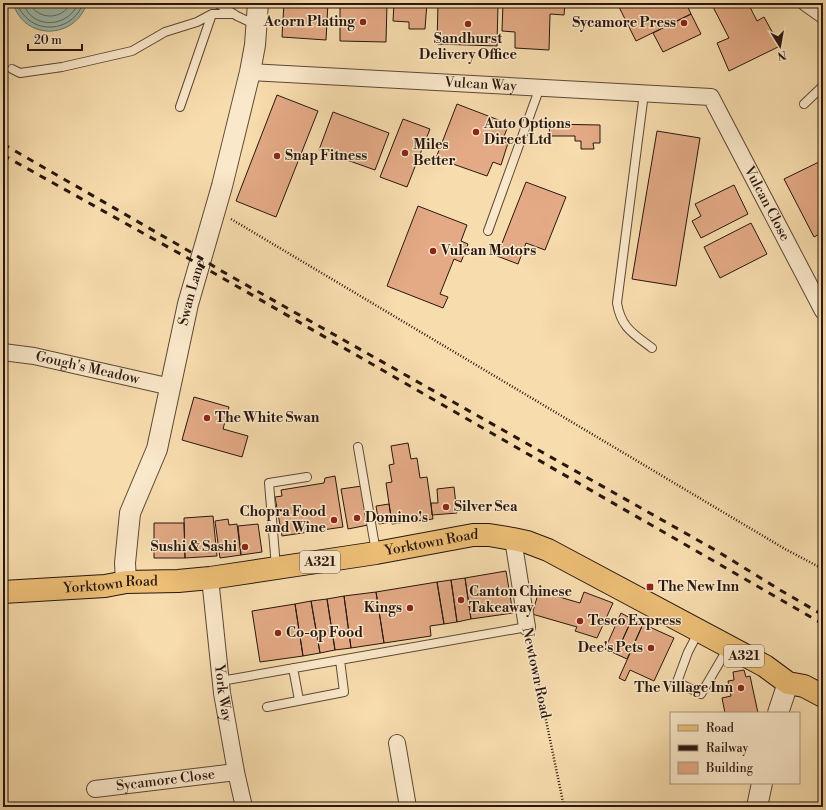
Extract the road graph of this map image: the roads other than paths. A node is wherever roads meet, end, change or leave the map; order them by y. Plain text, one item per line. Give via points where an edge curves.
1 (217, 3) edge
2 (258, 3) edge
3 (806, 3) edge
4 (212, 14) junction
5 (234, 14) junction
6 (823, 15) edge
7 (257, 26) junction
8 (12, 69) dead end
9 (250, 72) junction
10 (823, 86) edge
11 (540, 87) junction
12 (644, 93) junction
13 (711, 97) joint
14 (804, 104) dead end
15 (180, 107) dead end
16 (488, 231) dead end
17 (823, 311) edge
18 (652, 348) dead end
19 (3, 352) edge
20 (171, 387) junction
21 (358, 447) dead end
22 (307, 477) dead end
23 (513, 539) junction
24 (376, 553) junction
25 (276, 568) junction
26 (210, 578) junction
27 (126, 582) junction
28 (3, 592) edge
29 (527, 627) joint
30 (699, 631) junction
31 (729, 648) junction
32 (340, 660) junction
33 (293, 668) junction
34 (221, 681) junction
35 (788, 683) junction
36 (823, 696) edge
37 (299, 700) junction
38 (267, 707) dead end
39 (778, 712) edge
40 (397, 743) dead end
41 (236, 772) junction
42 (762, 784) edge
43 (95, 789) dead end
44 (244, 807) edge
45 (408, 807) edge
46 (756, 807) edge

1 - 5 lane
2 - 7 street, Swan Lane
3 - 6 street
4 - 5 lane
4 - 8 lane via 165,32 132,51 62,67 20,73
4 - 15 lane
5 - 7 lane
7 - 9 street, Swan Lane
9 - 11 street, Vulcan Way
9 - 20 street, Swan Lane via 222,186 188,304
10 - 14 lane
11 - 12 street, Vulcan Way
11 - 16 lane
12 - 13 street, Vulcan Way
12 - 18 lane via 616,304 627,328
13 - 17 street, Vulcan Close
19 - 20 street, Gough's Meadow via 34,356
20 - 27 street, Swan Lane via 157,450 130,513 125,563
21 - 24 lane
22 - 25 lane via 270,483
23 - 24 main road, Yorktown Road / A321 via 473,535
23 - 29 street, Newtown Road
23 - 30 main road, Yorktown Road / A321 via 548,550 584,573
24 - 25 main road, Yorktown Road / A321
25 - 26 main road, Yorktown Road / A321
26 - 27 main road, Yorktown Road / A321
26 - 34 street, York Way
27 - 28 main road, Yorktown Road / A321 via 105,586
29 - 32 lane
30 - 31 main road, Yorktown Road / A321
30 - 31 lane via 677,682 701,694
31 - 35 main road, Yorktown Road / A321 via 765,666
32 - 33 lane
32 - 37 lane via 344,692
33 - 34 lane
33 - 37 lane
34 - 41 street, York Way
35 - 36 main road, Yorktown Road / A321 via 804,686
35 - 39 street
37 - 38 lane
40 - 45 street
41 - 43 street, Sycamore Close
41 - 44 street, York Way
42 - 46 street

